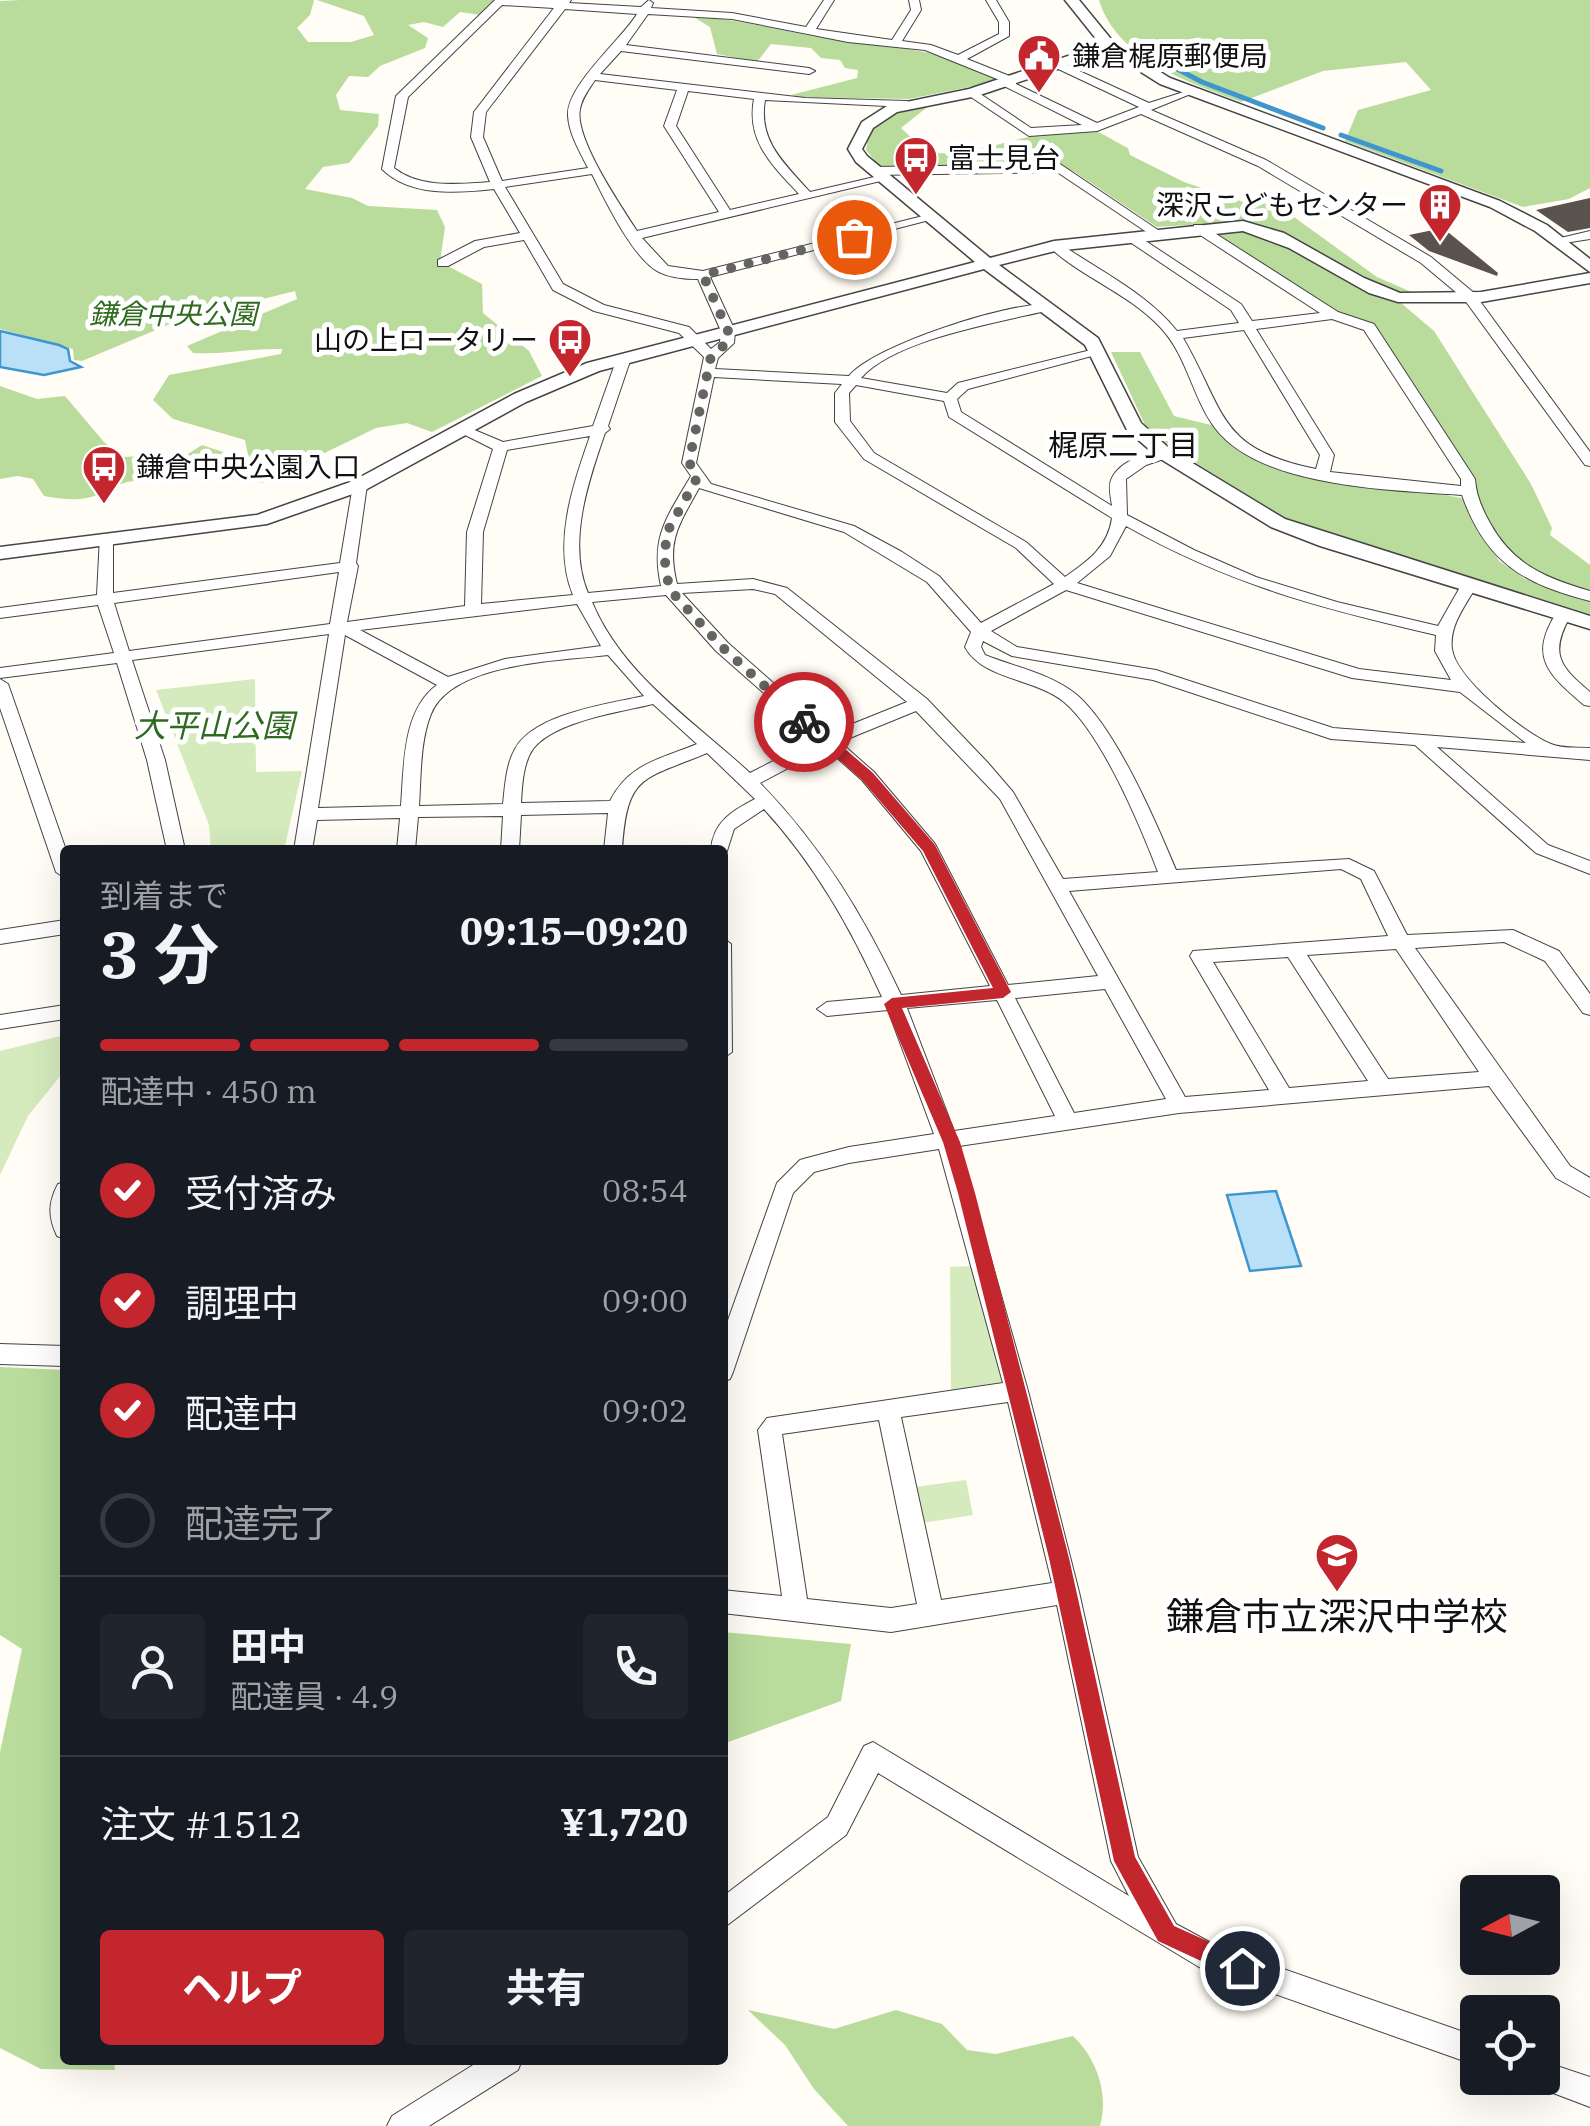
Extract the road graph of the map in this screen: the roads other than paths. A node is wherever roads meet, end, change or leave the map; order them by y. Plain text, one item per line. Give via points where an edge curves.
1 (737, 0) edge
2 (830, 0) edge
3 (914, 0) edge
4 (991, 0) edge
5 (1072, 0) edge
6 (501, 1) edge
7 (565, 3) edge
8 (647, 5) edge
9 (732, 16) junction
10 (809, 31) junction
11 (895, 44) junction
12 (618, 46) junction
13 (1110, 46) junction
14 (961, 58) junction
15 (752, 64) junction
16 (1058, 65) junction
17 (809, 70) dead end
18 (596, 77) junction
19 (1010, 82) junction
20 (683, 88) junction
21 (1189, 91) junction
22 (728, 93) junction
23 (972, 93) junction
24 (760, 97) junction
25 (908, 104) junction
26 (1146, 109) junction
27 (1097, 128) junction
28 (596, 170) junction
29 (879, 175) junction
30 (498, 184) junction
31 (807, 196) junction
32 (726, 214) junction
33 (931, 218) junction
34 (1198, 228) junction
35 (1158, 234) junction
36 (1590, 235) edge
37 (526, 236) junction
38 (636, 236) junction
39 (1131, 237) junction
40 (1558, 240) junction
41 (1054, 246) junction
42 (986, 263) junction
43 (443, 264) dead end
44 (1590, 268) edge
45 (703, 275) junction
46 (1590, 278) edge
47 (1469, 296) junction
48 (1045, 307) junction
49 (1333, 315) junction
50 (1250, 326) junction
51 (728, 331) junction
52 (1175, 335) junction
53 (696, 340) junction
54 (1098, 350) junction
55 (624, 358) junction
56 (710, 364) junction
57 (850, 380) junction
58 (950, 398) junction
59 (460, 428) junction
60 (603, 428) junction
61 (501, 447) junction
62 (1165, 454) junction
63 (1590, 462) edge
64 (1322, 473) junction
65 (697, 478) junction
66 (360, 485) junction
67 (1468, 491) junction
68 (1118, 515) junction
69 (105, 540) junction
70 (0, 553) edge
71 (350, 566) junction
72 (1062, 582) junction
73 (1469, 585) junction
74 (670, 590) junction
75 (1590, 596) edge
76 (582, 599) junction
77 (104, 600) junction
78 (473, 610) junction
79 (0, 614) edge
80 (1563, 615) junction
81 (1590, 623) edge
82 (341, 626) junction
83 (978, 631) junction
84 (1444, 632) junction
85 (611, 650) junction
86 (119, 656) junction
87 (0, 673) edge
88 (444, 682) junction
89 (0, 684) edge
90 (1461, 687) junction
91 (658, 698) junction
92 (1590, 701) edge
93 (921, 702) junction
94 (826, 741) junction
95 (1423, 744) junction
96 (708, 746) junction
97 (1548, 750) junction
98 (1590, 754) edge
99 (748, 782) junction
100 (766, 801) junction
101 (514, 808) junction
102 (614, 808) junction
103 (411, 811) junction
104 (310, 814) junction
105 (175, 845) edge
106 (304, 845) edge
107 (407, 845) edge
108 (510, 845) edge
109 (614, 845) edge
110 (720, 845) edge
111 (60, 858) edge
112 (1590, 868) edge
113 (1168, 874) junction
114 (1057, 886) junction
115 (60, 928) edge
116 (0, 937) edge
117 (1400, 941) junction
118 (1293, 950) junction
119 (1108, 982) junction
120 (1003, 992) junction
121 (892, 1004) junction
122 (1590, 1008) edge
123 (827, 1009) dead end
124 (60, 1013) edge
125 (0, 1022) edge
126 (1494, 1078) junction
127 (1383, 1088) junction
128 (1283, 1096) junction
129 (1179, 1105) junction
130 (1069, 1122) junction
131 (951, 1142) junction
132 (1590, 1189) edge
133 (0, 1354) edge
134 (728, 1354) edge
135 (60, 1356) edge
136 (1017, 1391) junction
137 (888, 1410) junction
138 (1067, 1592) junction
139 (728, 1602) edge
140 (796, 1609) junction
141 (932, 1614) junction
142 (728, 1910) edge
143 (1166, 1934) junction
144 (1460, 2046) edge
145 (500, 2065) edge
146 (1560, 2081) edge
147 (1590, 2092) edge
148 (402, 2126) edge

1 - 9 street
2 - 10 street
3 - 11 street via 916,10
4 - 14 street via 1004,36
5 - 13 street
6 - 7 street
6 - 30 street via 402,96 388,169 419,186
7 - 8 street
7 - 30 street via 480,112 477,137
8 - 9 street
8 - 12 street
9 - 10 street
10 - 11 street
11 - 14 street
12 - 15 street
12 - 18 street
13 - 16 street
13 - 21 street
14 - 19 street
15 - 17 street
15 - 22 street
16 - 19 street
16 - 26 street
18 - 20 street
18 - 28 street via 572,116
19 - 23 street
19 - 27 street
20 - 22 street
20 - 32 street via 670,126
21 - 26 street
21 - 40 street via 1452,185
22 - 24 street
23 - 25 street
23 - 27 street via 1029,132
24 - 25 street
24 - 31 street via 756,132
25 - 29 street via 882,114 856,138 861,159
26 - 27 street
26 - 47 street via 1262,163 1426,260
28 - 30 street
28 - 38 street
29 - 31 street
29 - 33 street
29 - 35 street via 1060,168
30 - 37 street
31 - 32 street
32 - 38 street
33 - 42 street
33 - 45 street
34 - 35 street
34 - 47 street via 1272,231 1378,292 1416,302
34 - 49 street
35 - 39 street
36 - 40 street
37 - 43 street via 480,244
37 - 53 street via 550,279 568,295 684,330
38 - 45 street via 659,267
39 - 41 street
39 - 50 street via 1236,307
40 - 44 street
41 - 42 street
41 - 52 street
42 - 48 street
42 - 51 street
45 - 51 street
46 - 47 street
47 - 63 street
48 - 54 street
48 - 57 street via 904,344
49 - 50 street
49 - 67 street via 1369,327 1468,479
50 - 52 street
50 - 64 street via 1327,455
51 - 53 street
51 - 56 street
52 - 64 street via 1224,432 1259,457
53 - 55 street
53 - 56 street
54 - 58 street via 963,386
54 - 62 street via 1133,426
55 - 59 street via 566,376
55 - 60 street
56 - 57 street
56 - 65 street via 689,462
57 - 58 street
57 - 72 street via 841,408 858,445 1022,545
58 - 68 street via 954,414
59 - 61 street
59 - 66 street
60 - 61 street
60 - 76 street via 572,524 571,557
61 - 78 street via 474,532
62 - 68 street via 1127,468 1118,480
62 - 73 street via 1278,523
64 - 67 street
65 - 74 street via 666,534
65 - 83 street via 725,495 874,542 933,579
66 - 69 street via 260,520
66 - 71 street
67 - 75 street via 1496,550 1512,566
68 - 72 street via 1116,538 1102,559
68 - 84 street via 1226,571
69 - 70 street
69 - 77 street
71 - 77 street
71 - 82 street
72 - 83 street
72 - 90 street via 1358,674
73 - 80 street
73 - 84 street
74 - 76 street
74 - 93 street via 753,584 781,591
74 - 94 street
76 - 78 street
76 - 85 street
77 - 79 street
77 - 86 street
78 - 82 street
80 - 81 street
80 - 92 street via 1547,647 1558,672
82 - 86 street
82 - 88 street
82 - 104 street
83 - 95 street via 1012,651 1156,675 1331,733
83 - 113 street via 973,647 979,658 1050,685 1085,714
84 - 90 street via 1446,658
85 - 88 street via 495,667
85 - 91 street
86 - 87 street
86 - 105 street via 156,760
88 - 103 street via 423,712
89 - 111 street
90 - 97 street
91 - 96 street
91 - 101 street via 547,729 524,747
93 - 94 street
93 - 114 street via 1007,796
94 - 99 street
94 - 120 street via 868,776 930,848
95 - 97 street
95 - 112 street via 1542,850
96 - 99 street
96 - 102 street via 640,772
97 - 98 street
99 - 100 street
100 - 110 street via 726,823
100 - 121 street via 819,860
101 - 102 street
101 - 103 street
101 - 108 street
102 - 109 street
103 - 104 street
103 - 107 street
104 - 106 street
113 - 114 street
113 - 117 street via 1352,865 1368,875
114 - 119 street
115 - 116 street
117 - 118 street
117 - 122 street via 1488,933 1521,939 1552,956
117 - 126 street
118 - 127 street
118 - 128 street via 1200,956
119 - 120 street
119 - 129 street
120 - 121 street
120 - 130 street
121 - 123 street
121 - 131 street
124 - 125 street
126 - 127 street
126 - 132 street via 1563,1172
127 - 128 street
128 - 129 street
129 - 130 street
130 - 131 street
131 - 134 street via 825,1160 796,1176 784,1189
131 - 136 street
133 - 135 street
136 - 137 street
136 - 138 street
137 - 140 street via 770,1430
137 - 141 street
138 - 141 street
138 - 143 street via 1125,1861
139 - 140 street
140 - 141 street via 891,1620
142 - 143 street via 837,1826 873,1755
143 - 144 street via 1209,1957
145 - 148 street
146 - 147 street

